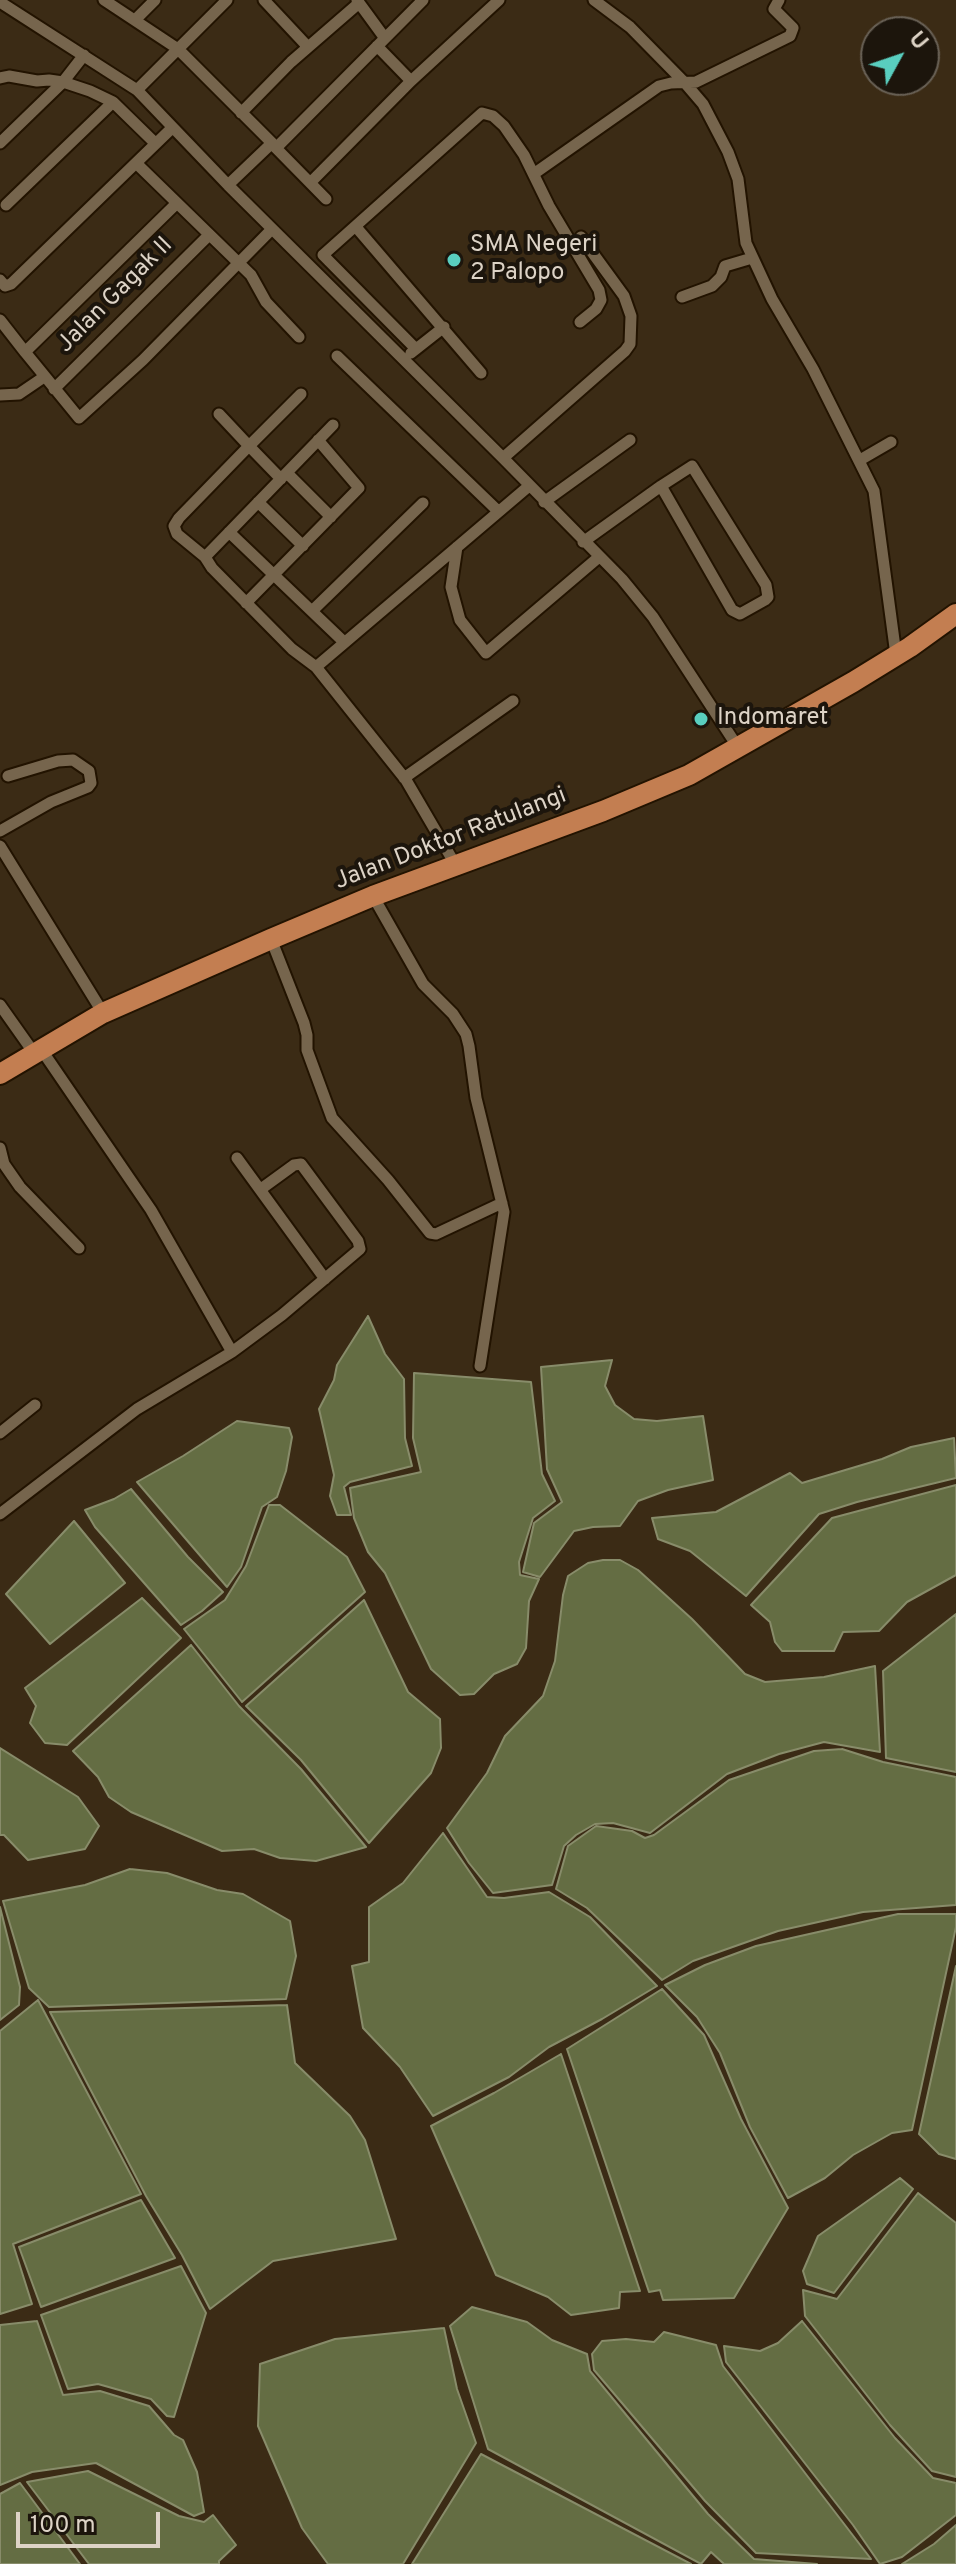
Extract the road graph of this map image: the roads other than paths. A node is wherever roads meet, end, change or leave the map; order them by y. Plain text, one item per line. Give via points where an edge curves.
1 (104, 0) edge
2 (155, 0) edge
3 (227, 0) edge
4 (264, 0) edge
5 (423, 0) edge
6 (499, 0) edge
7 (594, 0) edge
8 (779, 0) edge
9 (358, 1) edge
10 (0, 2) edge
11 (135, 20) junction
12 (381, 42) junction
13 (308, 47) junction
14 (178, 49) junction
15 (84, 55) junction
16 (0, 78) edge
17 (411, 81) junction
18 (63, 82) junction
19 (685, 83) junction
20 (137, 90) junction
21 (113, 102) junction
22 (241, 113) junction
23 (172, 128) junction
24 (154, 142) junction
25 (0, 143) edge
26 (274, 146) junction
27 (136, 163) junction
28 (535, 173) junction
29 (311, 182) junction
30 (228, 185) junction
31 (326, 199) dead end
32 (177, 203) junction
33 (2, 204) edge
34 (356, 227) junction
35 (272, 229) junction
36 (209, 235) junction
37 (581, 237) dead end
38 (323, 255) junction
39 (752, 258) junction
40 (238, 262) junction
41 (311, 266) junction
42 (2, 286) edge
43 (682, 297) dead end
44 (0, 320) edge
45 (580, 322) dead end
46 (444, 327) junction
47 (299, 337) dead end
48 (416, 349) junction
49 (25, 352) junction
50 (337, 356) dead end
51 (404, 358) junction
52 (481, 373) dead end
53 (44, 377) junction
54 (54, 389) junction
55 (301, 394) dead end
56 (0, 395) edge
57 (219, 414) dead end
58 (333, 425) dead end
59 (318, 440) junction
60 (630, 440) dead end
61 (891, 442) dead end
62 (249, 446) junction
63 (503, 458) junction
64 (861, 460) junction
65 (284, 476) junction
66 (529, 486) junction
67 (661, 486) junction
68 (258, 502) junction
69 (544, 502) junction
70 (423, 503) dead end
71 (498, 511) junction
72 (331, 517) junction
73 (229, 532) junction
74 (583, 542) junction
75 (303, 546) junction
76 (457, 547) junction
77 (205, 557) junction
78 (599, 557) junction
79 (274, 575) junction
80 (246, 603) junction
81 (312, 611) junction
82 (956, 614) edge
83 (344, 642) junction
84 (896, 655) junction
85 (316, 667) junction
86 (513, 701) dead end
87 (739, 749) junction
88 (8, 776) dead end
89 (404, 778) junction
90 (0, 831) edge
91 (0, 846) edge
92 (455, 864) junction
93 (373, 896) junction
94 (271, 939) junction
95 (0, 1005) edge
96 (103, 1013) junction
97 (37, 1051) junction
98 (0, 1074) edge
99 (0, 1148) edge
100 (237, 1158) dead end
101 (261, 1189) junction
102 (502, 1203) junction
103 (79, 1248) dead end
104 (325, 1279) junction
105 (232, 1352) junction
106 (480, 1366) dead end
107 (35, 1405) dead end
108 (0, 1433) edge
109 (0, 1514) edge

1 - 11 street
2 - 11 street
3 - 14 street
4 - 13 street
5 - 12 street
6 - 17 street
7 - 19 street
8 - 19 street via 774,9 793,28 790,36 704,79
9 - 12 street
9 - 13 street
10 - 15 street
11 - 14 street
12 - 17 street
12 - 26 street
13 - 22 street
14 - 20 street
14 - 22 street
15 - 18 street
15 - 20 street
16 - 18 street
17 - 29 street
18 - 21 street
18 - 25 street
19 - 28 street via 659,86
19 - 39 street via 703,104 728,152
20 - 23 street
21 - 24 street
21 - 33 street
22 - 26 street
23 - 24 street
23 - 30 street
24 - 27 street
26 - 29 street
26 - 30 street
27 - 32 street
27 - 42 street via 11,284
28 - 34 street via 504,126 482,113
28 - 45 street via 599,290 596,309
29 - 31 street
30 - 35 street
32 - 36 street
32 - 49 street
34 - 38 street
34 - 46 street
35 - 40 street
35 - 41 street
36 - 40 street
36 - 54 street, Jalan Gagak II
37 - 63 street via 624,296 631,316 630,344
38 - 41 street
38 - 48 street
39 - 43 street via 725,266 712,286
39 - 64 street
40 - 47 street
40 - 54 street via 83,417 76,416
41 - 51 street
44 - 49 street
46 - 48 street
46 - 52 street
48 - 51 street
49 - 53 street
50 - 71 street
51 - 63 street
53 - 54 street
53 - 56 street via 19,394
55 - 62 street
57 - 62 street
58 - 59 street
59 - 65 street
59 - 72 street via 359,488
60 - 69 street
61 - 64 street
62 - 65 street
62 - 77 street via 174,526
63 - 66 street
64 - 84 street via 876,499
65 - 68 street
65 - 72 street
66 - 69 street
66 - 71 street
67 - 67 street via 694,467 766,585 765,600 740,614 732,610
67 - 74 street
68 - 73 street
68 - 75 street
69 - 74 street
70 - 81 street
71 - 76 street
72 - 75 street
73 - 77 street
73 - 79 street
74 - 78 street
75 - 79 street
76 - 78 street via 451,587 460,620 486,653
76 - 83 street
77 - 80 street
78 - 87 street via 653,617
79 - 80 street
79 - 81 street
80 - 85 street
81 - 83 street
82 - 84 highway, Jalan Doktor Ratulangi
83 - 85 street
84 - 87 highway, Jalan Doktor Ratulangi
85 - 89 street
86 - 89 street
87 - 92 highway, Jalan Doktor Ratulangi via 603,811
88 - 90 street via 73,760 89,771 91,783
89 - 92 street
91 - 96 street
92 - 93 highway, Jalan Doktor Ratulangi
93 - 94 highway, Jalan Doktor Ratulangi
93 - 102 street via 423,984 466,1034
94 - 96 highway, Jalan Doktor Ratulangi
94 - 102 street via 304,1023 307,1050 332,1118 430,1233
95 - 97 street
96 - 97 highway, Jalan Doktor Ratulangi
97 - 98 highway, Jalan Doktor Ratulangi
97 - 105 street via 151,1210
99 - 103 street via 20,1187
100 - 101 street
101 - 104 street
101 - 104 street via 298,1163 342,1219 360,1249
102 - 106 street
104 - 105 street
105 - 109 street via 137,1409
107 - 108 street

